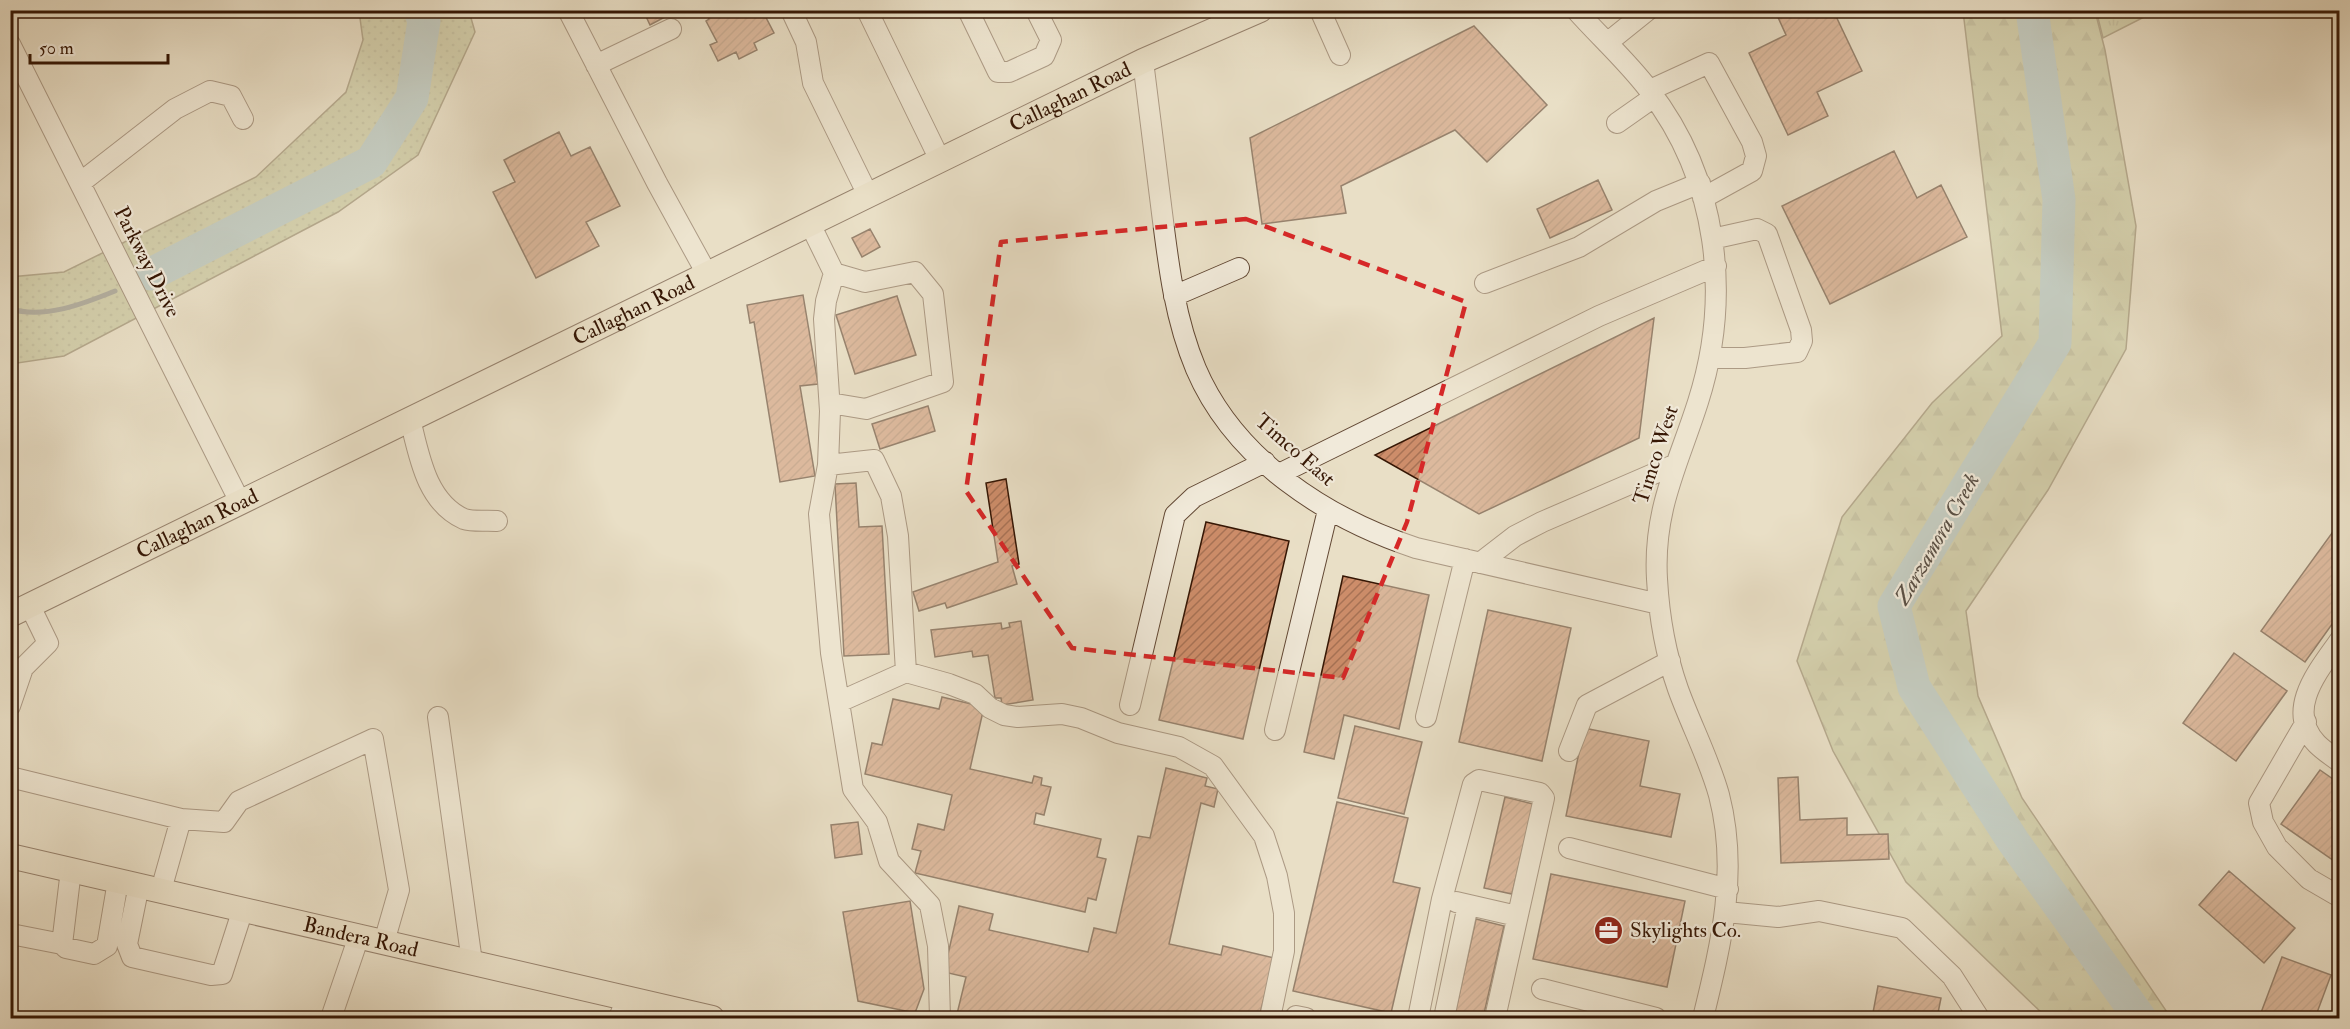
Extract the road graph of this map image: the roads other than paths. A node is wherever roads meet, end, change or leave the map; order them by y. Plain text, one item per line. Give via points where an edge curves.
1 (568, 10) edge
2 (791, 10) edge
3 (867, 10) edge
4 (968, 10) edge
5 (1035, 10) edge
6 (1320, 10) edge
7 (1576, 10) edge
8 (1648, 10) edge
9 (1259, 11) edge
10 (671, 29) dead end
11 (1607, 43) junction
12 (10, 44) edge
13 (1340, 55) dead end
14 (1143, 60) junction
15 (596, 65) junction
16 (1652, 93) junction
17 (243, 119) dead end
18 (1617, 123) dead end
19 (940, 160) junction
20 (80, 183) junction
21 (1701, 190) junction
22 (868, 195) junction
23 (810, 224) junction
24 (1712, 238) junction
25 (1716, 266) junction
26 (1239, 268) dead end
27 (834, 273) junction
28 (707, 274) junction
29 (1485, 283) dead end
30 (1174, 296) junction
31 (1710, 358) junction
32 (830, 403) junction
33 (410, 419) junction
34 (828, 465) junction
35 (1674, 465) junction
36 (1272, 468) junction
37 (240, 502) junction
38 (1328, 510) junction
39 (497, 520) dead end
40 (1473, 561) junction
41 (1659, 604) junction
42 (20, 610) edge
43 (2340, 640) edge
44 (1670, 661) junction
45 (906, 672) junction
46 (839, 702) junction
47 (1130, 705) dead end
48 (10, 706) edge
49 (438, 717) dead end
50 (1426, 717) dead end
51 (2306, 722) junction
52 (1275, 730) dead end
53 (1569, 751) dead end
54 (2340, 762) edge
55 (10, 777) edge
56 (181, 819) junction
57 (1569, 848) dead end
58 (10, 856) edge
59 (71, 870) junction
60 (139, 886) junction
61 (1728, 889) junction
62 (2340, 897) edge
63 (1442, 899) junction
64 (1468, 905) junction
65 (243, 909) junction
66 (1726, 912) junction
67 (1517, 916) junction
68 (16, 935) dead end
69 (359, 936) junction
70 (384, 942) junction
71 (62, 944) junction
72 (472, 962) junction
73 (1542, 988) dead end
74 (623, 1009) edge
75 (331, 1018) edge
76 (712, 1018) edge
77 (940, 1018) edge
78 (1270, 1018) edge
79 (1418, 1018) edge
80 (1444, 1018) edge
81 (1495, 1018) edge
82 (1656, 1018) edge
83 (1703, 1018) edge
84 (1979, 1018) edge

1 - 15 street
2 - 22 street via 806,42 813,83
3 - 19 street
4 - 5 street via 998,72 1009,72 1044,56 1051,40
6 - 13 street
7 - 11 street, Timco West
8 - 11 street
9 - 14 main road, Callaghan Road
10 - 15 street
11 - 16 street, Timco West
12 - 20 street, Parkway Drive
14 - 19 main road, Callaghan Road
14 - 30 street, Timco East
15 - 28 street
16 - 18 street
16 - 21 street, Timco West via 1685,146
16 - 21 street via 1708,63 1752,142 1756,156 1752,171
17 - 20 street via 231,96 210,91 175,109
19 - 22 main road, Callaghan Road
20 - 37 street, Parkway Drive
21 - 24 street, Timco West
21 - 29 street via 1656,201 1579,246
22 - 23 main road, Callaghan Road
23 - 27 street
23 - 28 main road, Callaghan Road
24 - 25 street, Timco West
24 - 31 street via 1756,229 1767,234 1802,341 1797,352
25 - 31 street, Timco West via 1716,321
25 - 36 street
26 - 30 street
27 - 32 street via 824,320
27 - 32 street via 865,282 915,272 933,294 943,382 866,409
28 - 33 main road, Callaghan Road
30 - 36 street, Timco East via 1197,372 1234,430
31 - 35 street, Timco West via 1695,413
32 - 34 street
33 - 37 main road, Callaghan Road
33 - 39 street via 428,482 446,508 466,520
34 - 45 street via 874,460 891,496 898,536
34 - 46 street via 819,514
35 - 40 street via 1542,522
35 - 41 street, Timco West via 1658,543
36 - 38 street, Timco East
36 - 47 street via 1194,497 1175,515
37 - 42 main road, Callaghan Road
38 - 40 street, Timco East via 1380,536
38 - 52 street
40 - 41 street, Timco East
40 - 50 street
41 - 44 street, Timco West
42 - 48 street via 48,643 23,668
43 - 51 street via 2302,703
44 - 53 street via 1587,705
44 - 61 street, Timco West via 1719,798 1728,857
45 - 46 street
45 - 78 street via 975,694 1004,715 1062,714 1081,718 1118,733 1179,747 1213,766 1264,836 1277,876 1284,913 1284,951
46 - 77 street via 853,789 877,822 889,861 930,905 938,946
49 - 72 street
51 - 54 street via 2316,743
51 - 62 street via 2259,803 2263,822 2277,847 2309,879
55 - 56 street
56 - 60 street
56 - 70 street via 224,822 239,801 373,739 399,890
57 - 61 street
58 - 59 main road, Bandera Road
59 - 60 main road, Bandera Road
59 - 71 street
60 - 65 main road, Bandera Road
60 - 65 street via 127,944 129,953 132,957 200,973 222,974
60 - 71 street via 107,946 94,954
61 - 66 street, Timco West
63 - 64 street
63 - 67 street via 1473,784 1483,781 1540,793 1544,798
63 - 79 street
64 - 67 street
64 - 80 street
65 - 69 main road, Bandera Road
66 - 83 street, Timco West
66 - 84 street via 1778,917 1819,911 1902,928 1952,976
67 - 81 street
68 - 71 street
69 - 70 main road, Bandera Road
69 - 75 street
70 - 72 main road, Bandera Road
72 - 74 main road, Bandera Road
73 - 82 street
74 - 76 main road, Bandera Road

